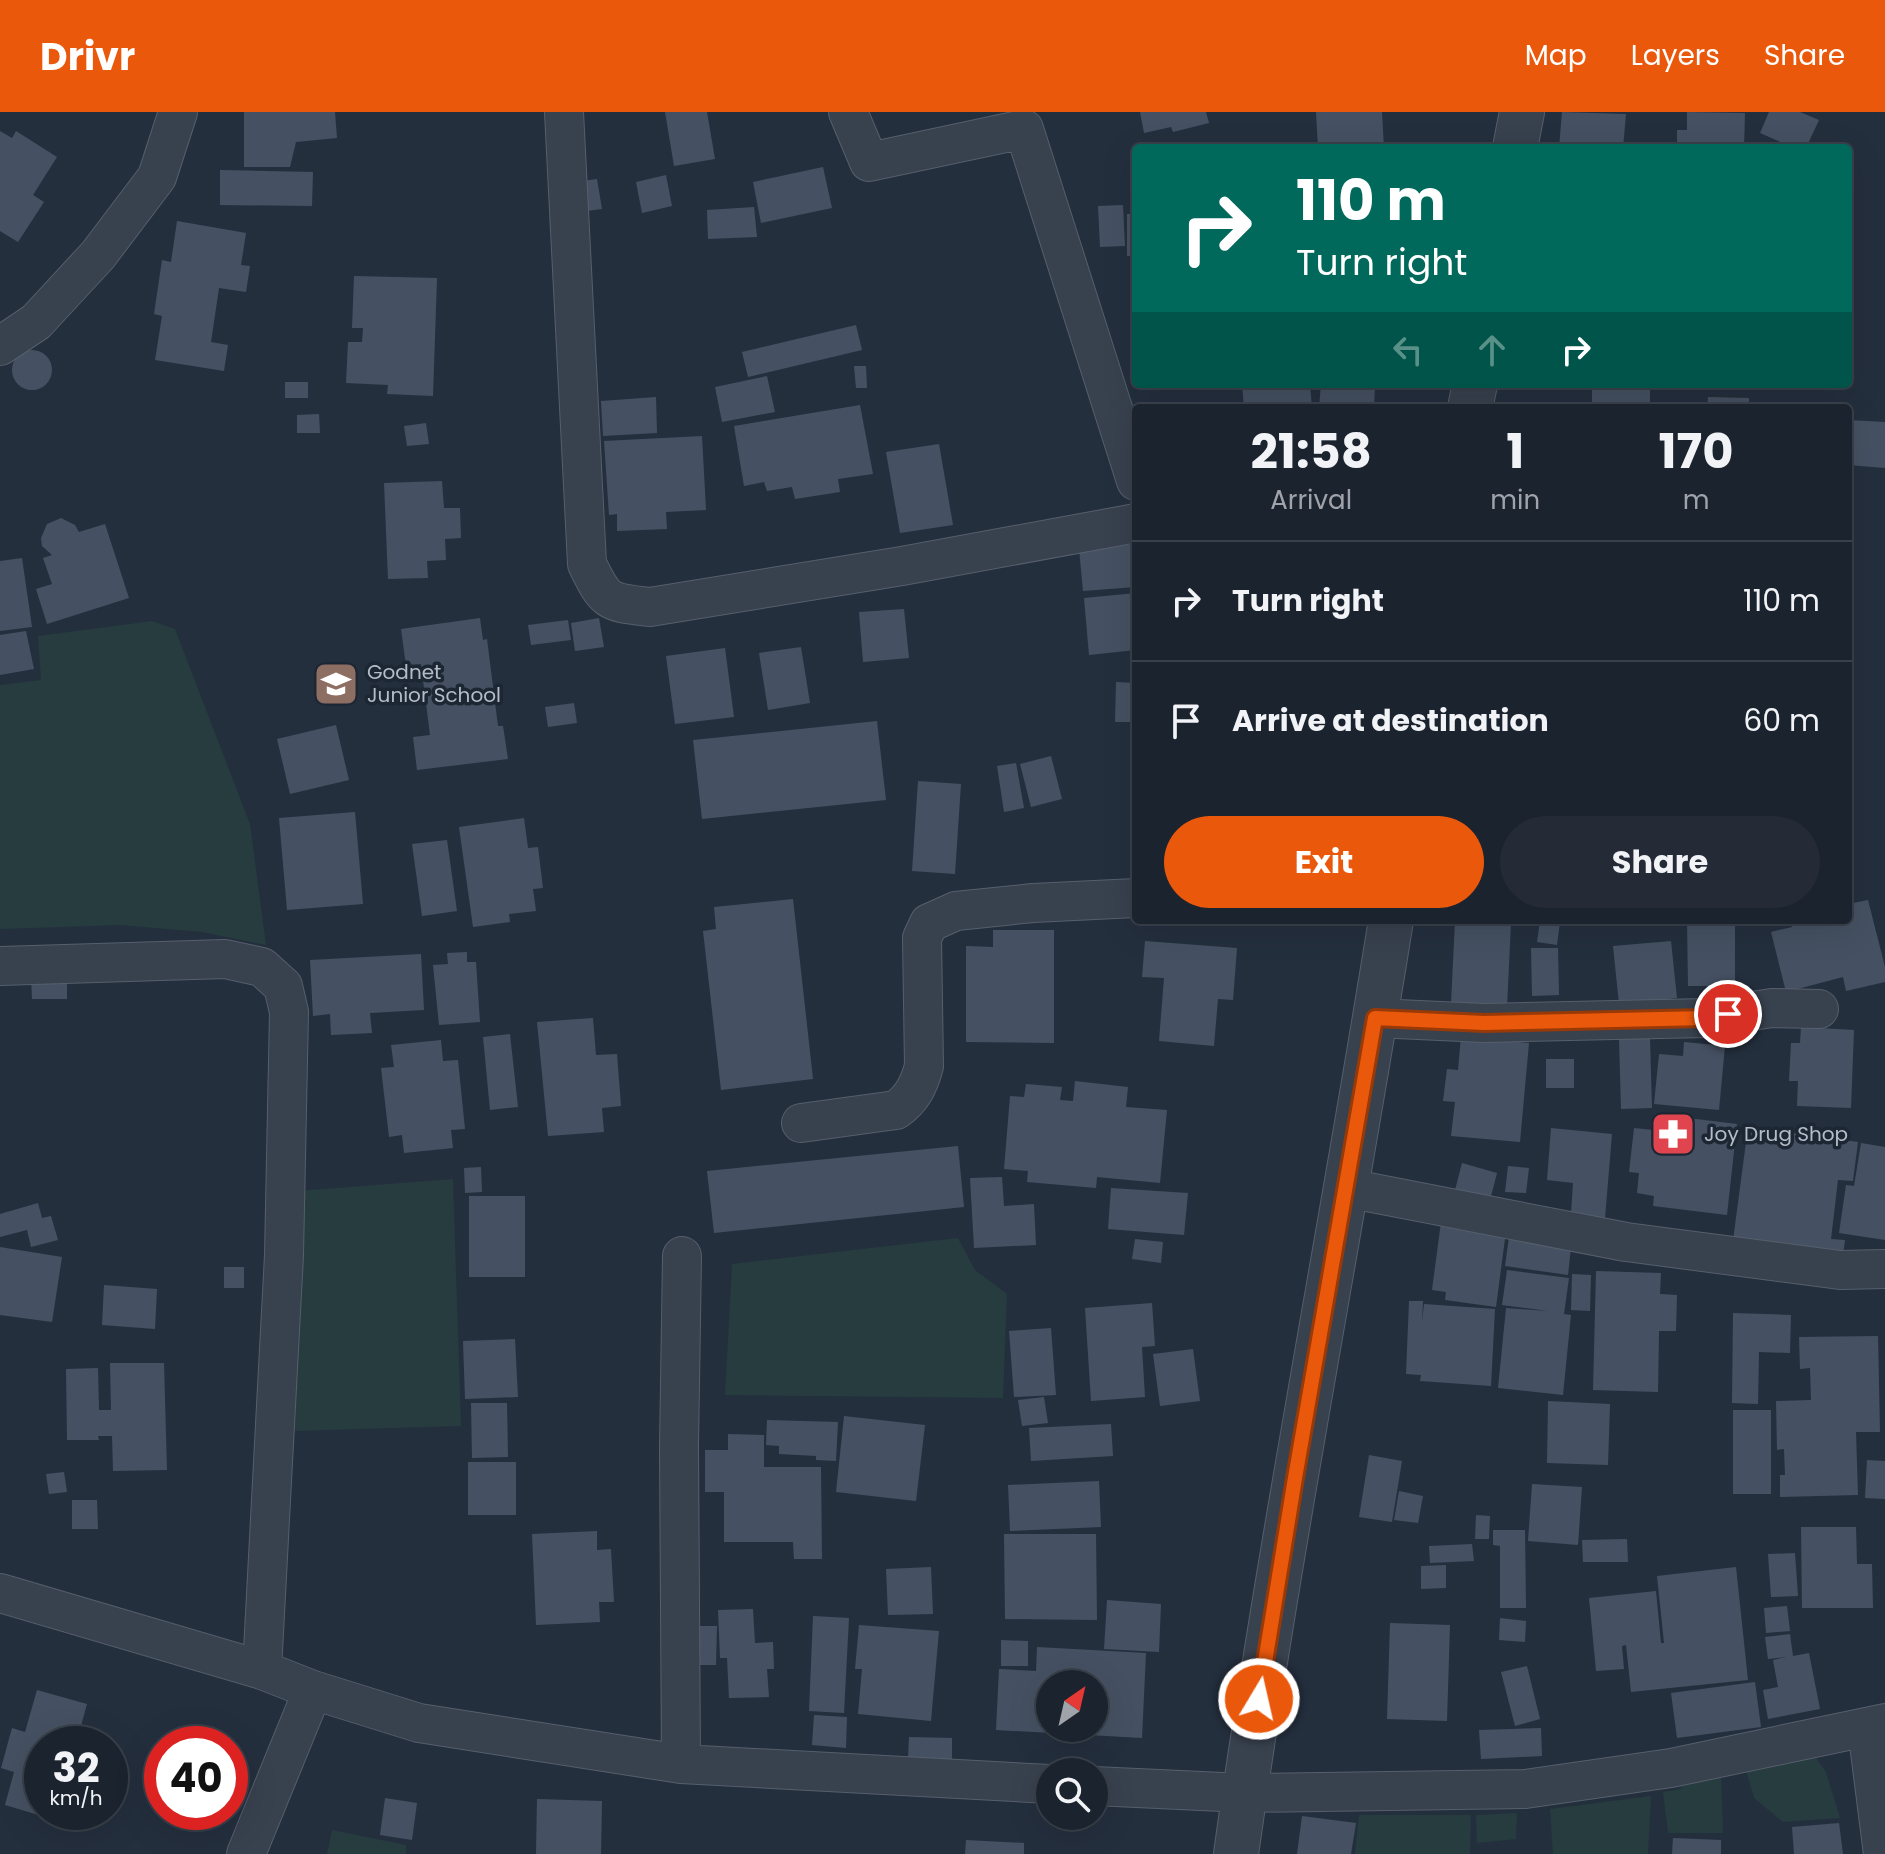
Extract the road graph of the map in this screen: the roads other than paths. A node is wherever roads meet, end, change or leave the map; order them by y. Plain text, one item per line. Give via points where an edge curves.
1 (178, 112) edge
2 (564, 112) edge
3 (848, 112) edge
4 (1522, 112) edge
5 (1516, 144) edge
6 (0, 346) edge
7 (1132, 468) edge
8 (1132, 524) edge
9 (1132, 898) edge
10 (1390, 924) edge
11 (0, 966) edge
12 (1819, 1009) dead end
13 (1375, 1018) junction
14 (801, 1123) dead end
15 (1347, 1188) junction
16 (682, 1256) dead end
17 (1885, 1269) edge
18 (0, 1593) edge
19 (262, 1670) junction
20 (313, 1690) junction
21 (1876, 1725) edge
22 (681, 1764) junction
23 (1036, 1783) edge
24 (1108, 1787) edge
25 (1244, 1793) junction
26 (246, 1854) edge
27 (1236, 1854) edge
28 (1883, 1854) edge

1 - 6 street via 157,177 132,211 36,322
2 - 8 street via 587,564 602,595 621,604 650,607
3 - 7 street via 869,162 1024,129
4 - 5 street
9 - 14 street via 956,911 929,923 922,938 924,1066 908,1102 896,1110
10 - 13 street
11 - 19 street via 225,959 262,967 283,986 289,1012 284,1255
12 - 13 street via 1772,1008 1706,1018 1484,1023
13 - 15 street
15 - 17 street via 1626,1242 1840,1270
15 - 25 street
16 - 22 street
18 - 19 street
19 - 20 street
20 - 22 street via 419,1723
20 - 26 street
21 - 25 street via 1671,1768 1525,1789
21 - 28 street
22 - 23 street
24 - 25 street
25 - 27 street

